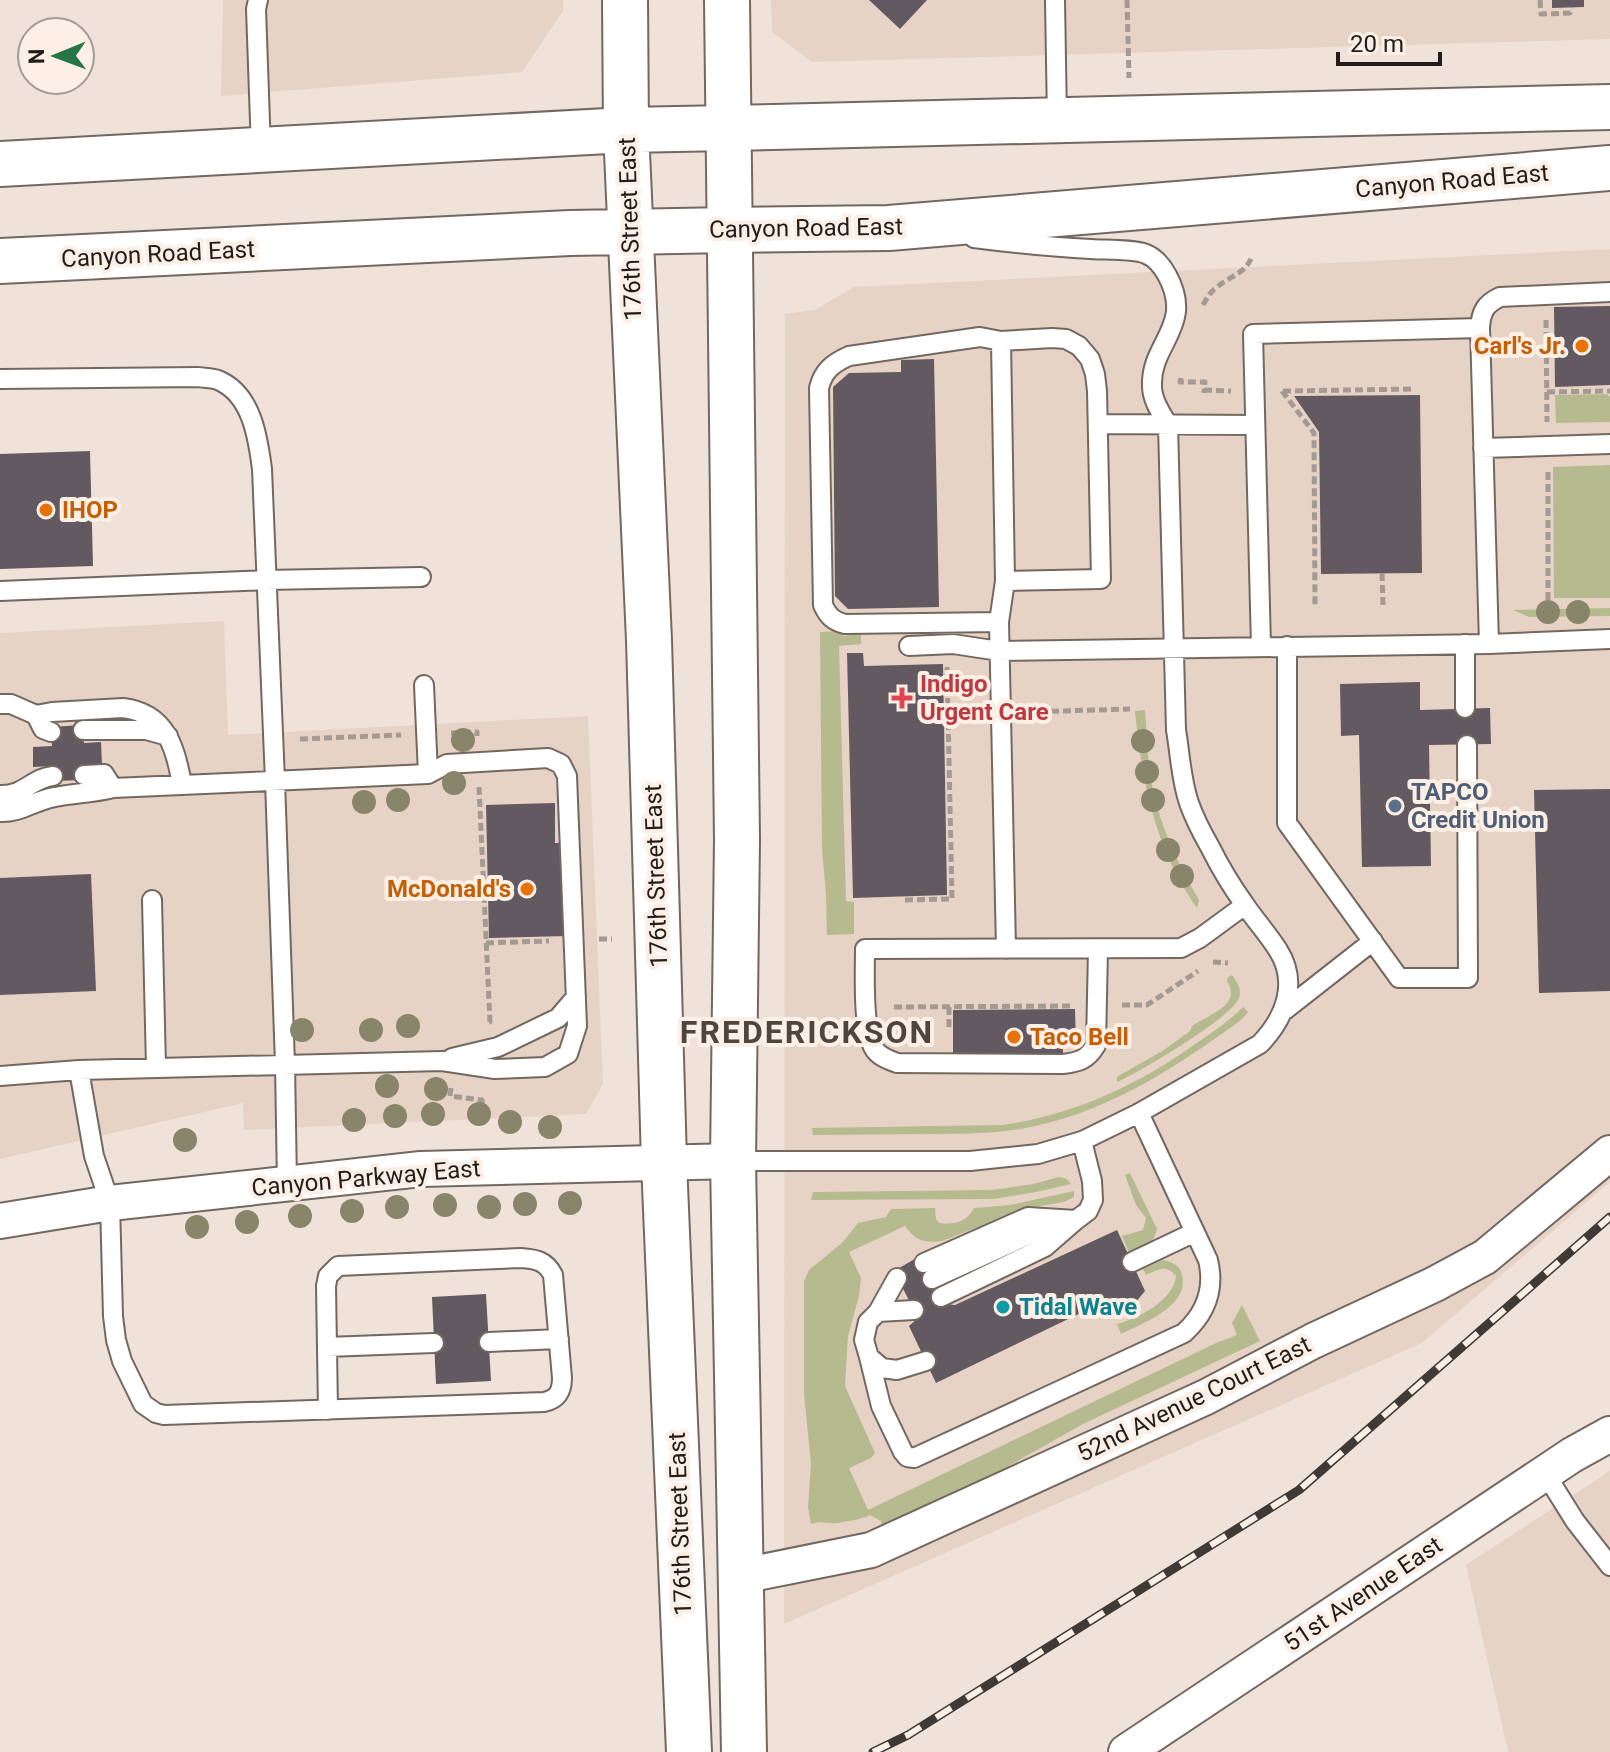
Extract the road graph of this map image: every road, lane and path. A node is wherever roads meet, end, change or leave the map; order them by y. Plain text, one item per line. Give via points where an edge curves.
1 (258, 0) edge
2 (625, 0) edge
3 (727, 0) edge
4 (1055, 0) edge
5 (1127, 0) edge
6 (1540, 0) edge
7 (1571, 7) dead end
8 (1129, 78) dead end
9 (1610, 107) edge
10 (1057, 120) junction
11 (728, 128) junction
12 (626, 130) junction
13 (261, 150) junction
14 (0, 164) edge
15 (1610, 168) edge
16 (889, 228) junction
17 (729, 230) junction
18 (630, 231) junction
19 (1252, 256) dead end
20 (0, 261) edge
21 (1610, 292) edge
22 (1546, 311) dead end
23 (1200, 317) dead end
24 (1480, 328) junction
25 (1001, 341) junction
26 (1181, 371) dead end
27 (0, 379) edge
28 (1412, 389) dead end
29 (1233, 391) dead end
30 (1610, 391) edge
31 (1547, 392) junction
32 (1098, 424) junction
33 (1168, 425) junction
34 (1255, 425) junction
35 (1548, 435) dead end
36 (1610, 444) edge
37 (1483, 448) junction
38 (1547, 459) dead end
39 (1382, 573) dead end
40 (421, 577) dead end
41 (266, 580) junction
42 (1005, 581) junction
43 (0, 591) edge
44 (1548, 603) dead end
45 (1315, 605) dead end
46 (1383, 605) dead end
47 (999, 622) junction
48 (1610, 639) edge
49 (1465, 644) junction
50 (1489, 644) junction
51 (909, 646) dead end
52 (1261, 646) junction
53 (1287, 646) junction
54 (1174, 648) junction
55 (999, 651) junction
56 (947, 666) dead end
57 (424, 685) dead end
58 (0, 704) edge
59 (1465, 708) dead end
60 (1130, 709) dead end
61 (1021, 712) dead end
62 (36, 715) junction
63 (83, 730) dead end
64 (51, 732) dead end
65 (425, 734) junction
66 (168, 736) junction
67 (273, 740) junction
68 (478, 741) dead end
69 (1467, 745) dead end
70 (428, 774) junction
71 (84, 775) dead end
72 (53, 776) dead end
73 (479, 777) dead end
74 (275, 781) junction
75 (182, 785) junction
76 (113, 788) junction
77 (0, 795) edge
78 (0, 812) edge
79 (152, 900) dead end
80 (905, 900) dead end
81 (1245, 905) junction
82 (597, 939) dead end
83 (612, 939) dead end
84 (558, 940) dead end
85 (1373, 941) junction
86 (486, 943) junction
87 (1006, 949) junction
88 (1098, 949) junction
89 (1213, 961) dead end
90 (1228, 963) dead end
91 (1200, 970) dead end
92 (576, 997) junction
93 (1086, 1006) dead end
94 (1110, 1006) dead end
95 (894, 1007) dead end
96 (949, 1007) junction
97 (1285, 1010) junction
98 (481, 1022) dead end
99 (953, 1027) dead end
100 (442, 1061) junction
101 (285, 1064) junction
102 (156, 1067) junction
103 (79, 1070) junction
104 (0, 1076) edge
105 (1139, 1113) junction
106 (1082, 1141) junction
107 (1610, 1153) edge
108 (733, 1161) junction
109 (664, 1162) junction
110 (287, 1184) junction
111 (110, 1203) junction
112 (1076, 1220) junction
113 (0, 1221) edge
114 (1195, 1232) junction
115 (1132, 1262) dead end
116 (928, 1271) dead end
117 (901, 1285) dead end
118 (941, 1297) dead end
119 (914, 1310) dead end
120 (878, 1312) junction
121 (559, 1339) junction
122 (489, 1342) dead end
123 (434, 1343) dead end
124 (327, 1347) junction
125 (869, 1357) junction
126 (926, 1361) dead end
127 (328, 1410) junction
128 (1606, 1435) edge
129 (1545, 1473) junction
130 (1610, 1566) edge
131 (742, 1576) junction
132 (689, 1752) edge
133 (744, 1752) edge
134 (1126, 1752) edge

1 - 13 lane
2 - 12 main road, 176th Street East
3 - 11 main road
4 - 10 lane
5 - 8 path
6 - 7 path via 1541,14 1570,13
9 - 10 main road
10 - 11 main road
11 - 12 main road
11 - 17 main road
12 - 13 main road
12 - 18 main road, 176th Street East
13 - 14 main road
15 - 16 main road, Canyon Road East
16 - 17 main road, Canyon Road East
16 - 33 lane via 1144,252 1160,263 1176,300 1175,319 1154,367 1152,387
17 - 18 main road, Canyon Road East
17 - 108 main road via 737,840
18 - 20 main road, Canyon Road East
18 - 109 main road, 176th Street East via 650,656
19 - 23 path via 1243,271 1212,291
21 - 24 lane via 1500,297 1488,303
22 - 31 path
24 - 34 lane via 1253,334
24 - 37 lane
25 - 32 lane via 1052,338 1079,346 1095,374
25 - 42 lane
25 - 47 lane via 980,337 849,356 830,367 819,388 823,605 828,615 845,624
26 - 29 path via 1180,382 1205,382 1204,392
27 - 41 lane via 198,377 234,390 257,432
28 - 45 path via 1282,391 1314,433
30 - 31 path
31 - 35 path
32 - 33 lane
32 - 42 lane via 1101,579
33 - 34 lane
33 - 54 lane
34 - 52 lane
36 - 37 lane
37 - 50 lane
38 - 44 path
39 - 46 path
40 - 41 lane
41 - 43 lane
41 - 67 lane
42 - 47 lane
47 - 55 lane
48 - 50 lane
49 - 50 lane
49 - 53 lane
49 - 59 lane
51 - 55 lane via 953,644
52 - 53 lane
52 - 54 lane
53 - 85 lane via 1287,823
54 - 55 lane
54 - 81 lane via 1176,730 1189,802
55 - 87 lane
56 - 80 path via 952,899
57 - 65 lane
58 - 62 lane
60 - 61 path
62 - 64 lane via 43,729
62 - 66 lane via 134,709 157,722
63 - 66 lane via 146,730
65 - 67 path
65 - 68 path via 477,732
65 - 70 lane
66 - 75 lane
67 - 74 lane
69 - 85 lane via 1468,978 1399,978
70 - 74 lane
70 - 92 lane via 447,764 548,758 561,764 567,776
71 - 76 lane via 104,774
72 - 77 lane via 18,793
73 - 86 path
74 - 75 lane
74 - 101 lane
75 - 76 lane
76 - 78 lane
79 - 102 lane
81 - 88 lane via 1181,948
81 - 97 lane via 1280,952 1288,990
82 - 83 path
84 - 86 path
85 - 97 lane
86 - 98 path via 490,1022
87 - 88 lane
87 - 88 lane via 865,949 868,1034 875,1050 897,1063 1077,1062 1096,1045
89 - 90 path
91 - 94 path via 1147,1005
92 - 100 lane via 558,1018 498,1047
92 - 100 lane via 577,1026 568,1054 545,1067 495,1069
93 - 96 path
95 - 96 path
96 - 99 path
97 - 105 lane via 1260,1044
100 - 101 lane
101 - 102 lane
101 - 110 lane
102 - 103 lane
103 - 104 lane
103 - 111 lane via 94,1156
105 - 106 lane
105 - 114 lane
106 - 108 lane via 1038,1154 970,1161
106 - 112 lane via 1093,1200
107 - 131 street, 52nd Avenue Court East via 1485,1257 1206,1397 871,1550
108 - 109 street, Canyon Parkway East
108 - 131 main road
109 - 110 street, Canyon Parkway East via 421,1169
109 - 132 main road, 176th Street East
110 - 111 street, Canyon Parkway East
111 - 113 street, Canyon Parkway East
111 - 127 lane via 116,1340 148,1409 164,1415
112 - 116 lane
112 - 118 lane via 1045,1247
114 - 115 lane
114 - 125 lane via 1211,1282 1203,1311 1184,1333 922,1456 907,1457 903,1452 881,1406
117 - 120 lane
119 - 120 lane
120 - 125 lane via 868,1322 864,1340
121 - 122 lane
121 - 124 lane via 553,1275 543,1262 521,1258 338,1266 326,1286
121 - 127 lane via 562,1388 551,1400
123 - 124 lane
124 - 127 lane
125 - 126 lane via 882,1368 897,1370
128 - 129 street, 51st Avenue East
129 - 130 lane
129 - 134 street, 51st Avenue East
131 - 133 main road

